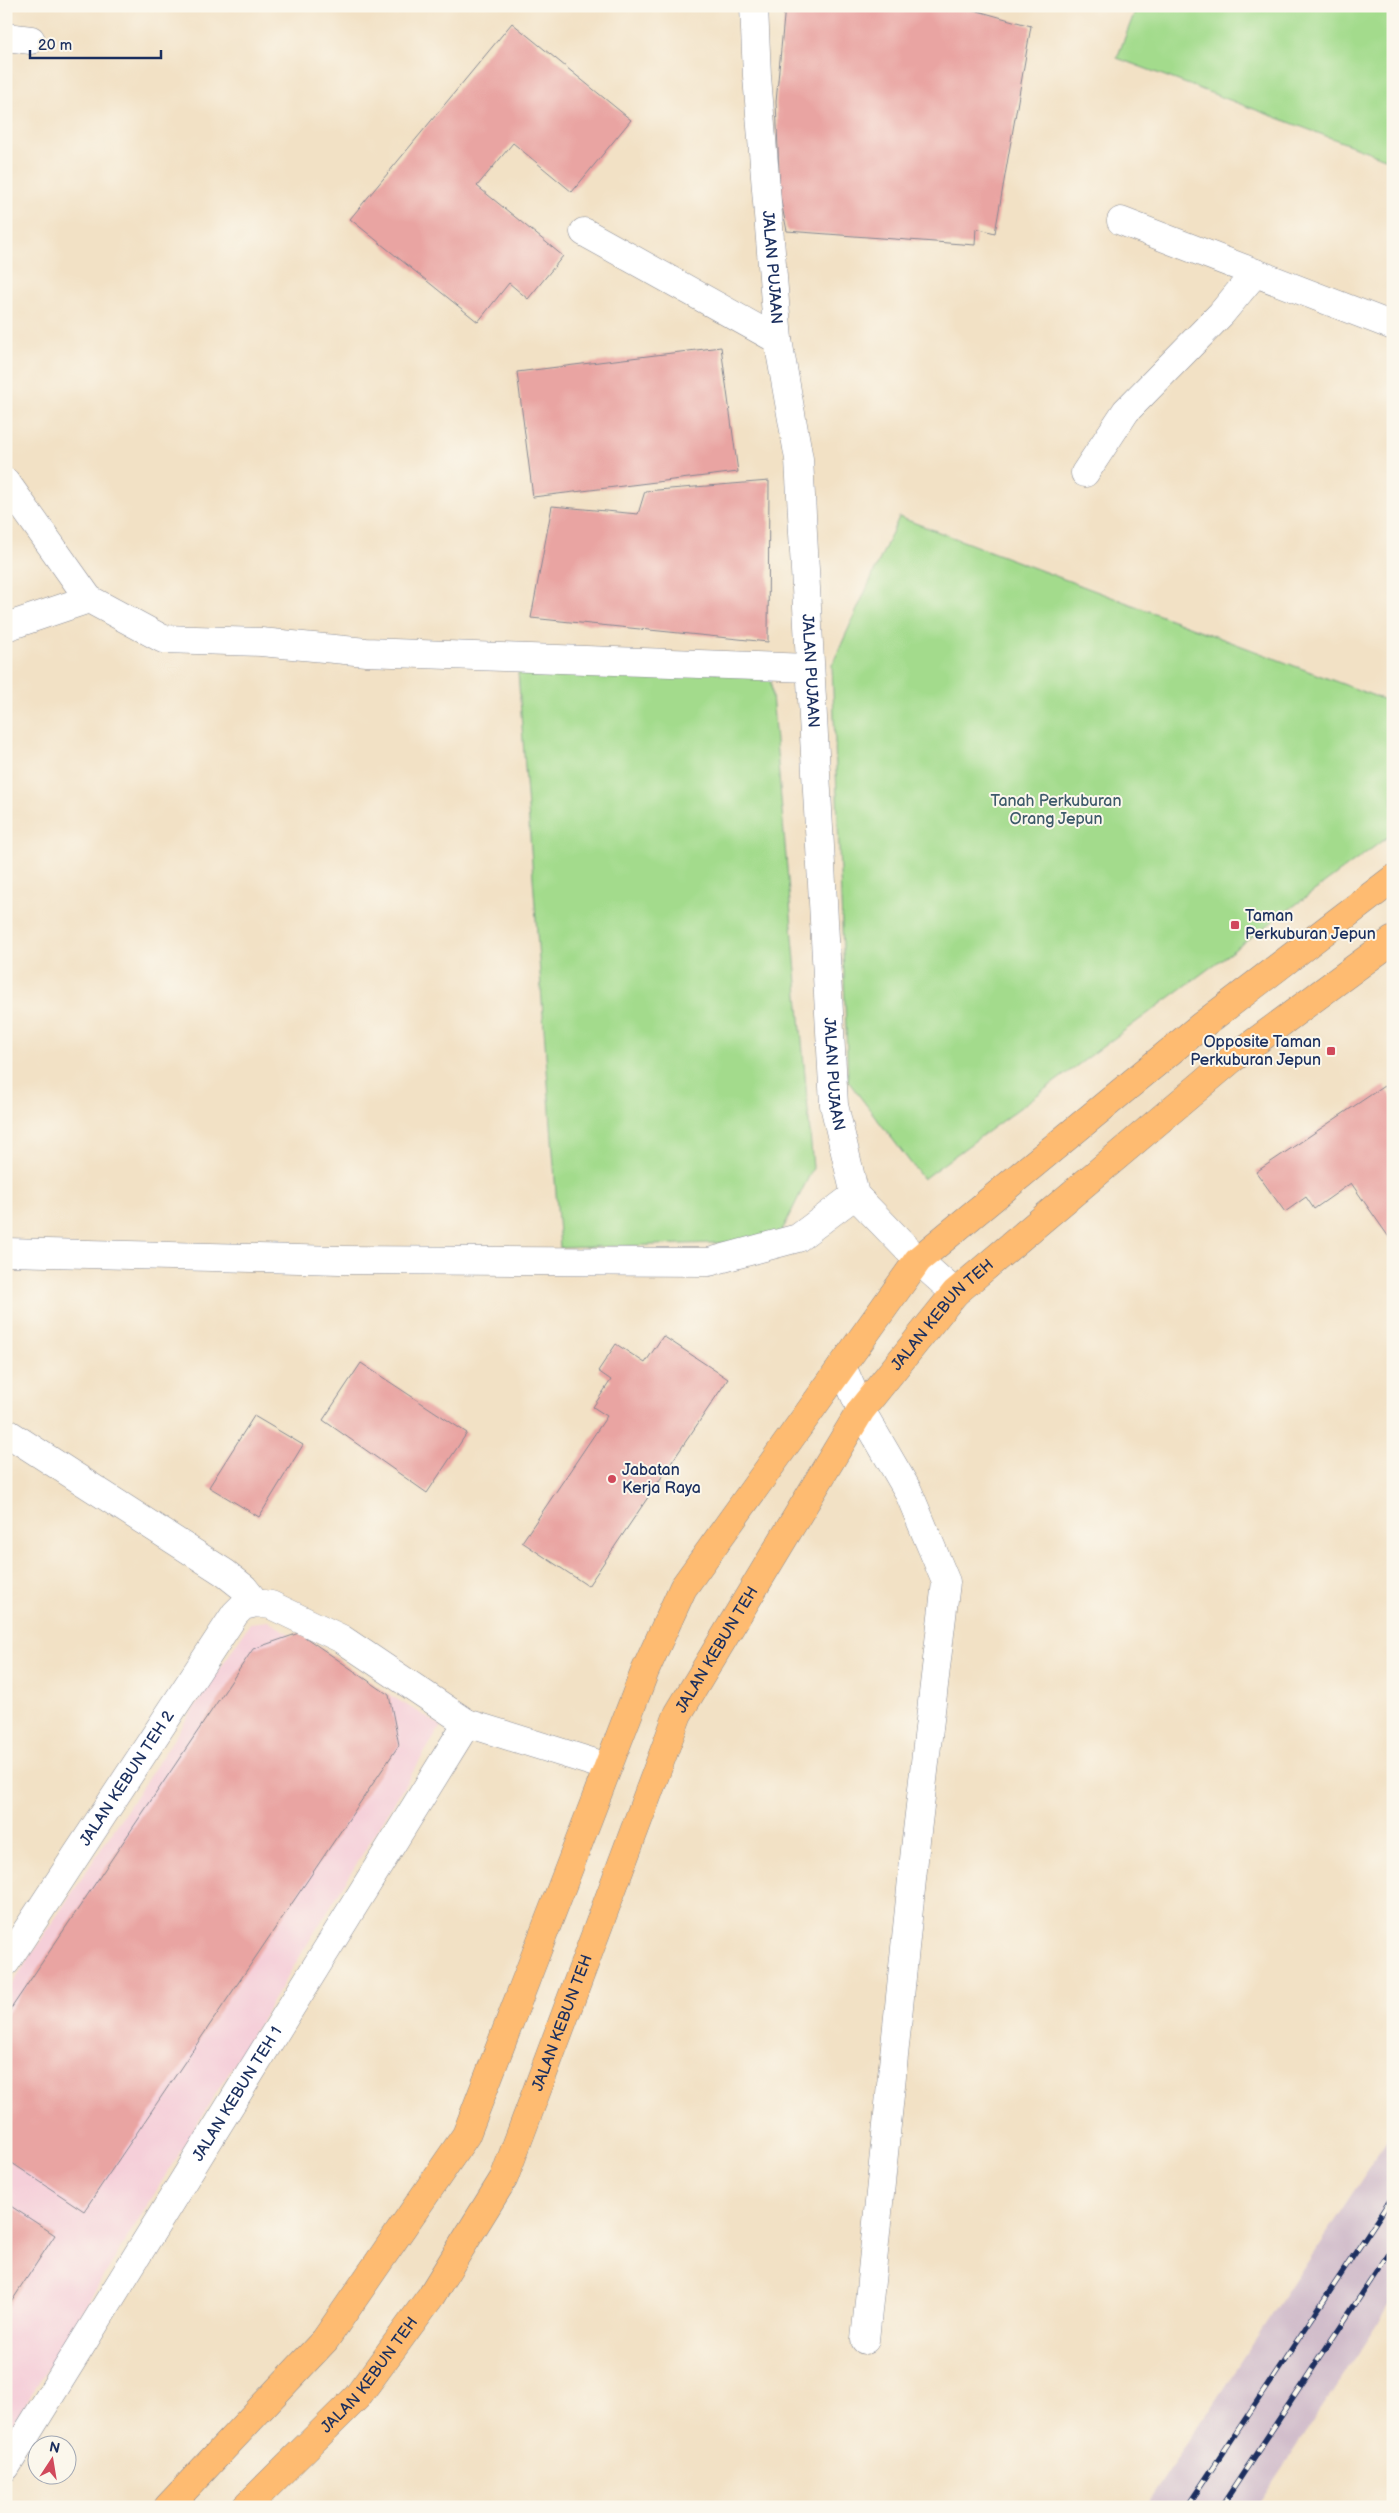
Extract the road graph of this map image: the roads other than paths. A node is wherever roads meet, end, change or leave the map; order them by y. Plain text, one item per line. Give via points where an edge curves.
1 (754, 6) edge
2 (1121, 221) dead end
3 (584, 232) dead end
4 (1255, 273) junction
5 (1393, 326) edge
6 (778, 340) junction
7 (1085, 473) dead end
8 (6, 482) edge
9 (89, 600) junction
10 (6, 627) edge
11 (808, 668) junction
12 (1393, 879) edge
13 (1393, 940) edge
14 (855, 1194) junction
15 (6, 1252) edge
16 (918, 1260) junction
17 (955, 1292) junction
18 (842, 1366) junction
19 (861, 1410) junction
20 (6, 1432) edge
21 (256, 1603) junction
22 (467, 1722) junction
23 (608, 1767) junction
24 (6, 1962) edge
25 (865, 2340) dead end
26 (6, 2467) edge
27 (168, 2507) edge
28 (246, 2507) edge

1 - 6 street, JALAN PUJAAN via 756,76
2 - 4 street
3 - 6 street
4 - 5 street
4 - 7 street via 1221,314 1126,411
6 - 11 street, JALAN PUJAAN via 799,459
8 - 9 street
9 - 10 street
9 - 11 street via 163,639 261,642 366,652
11 - 14 street, JALAN PUJAAN via 834,1105
12 - 16 main road via 1201,1026
13 - 17 main road, JALAN KEBUN TEH via 1232,1059
14 - 15 street via 798,1238 709,1262 340,1260
14 - 16 street
16 - 17 street
16 - 18 main road
17 - 19 main road, JALAN KEBUN TEH
18 - 19 street
18 - 23 main road via 683,1588 645,1671
19 - 25 street via 908,1491 946,1582
19 - 28 main road, JALAN KEBUN TEH via 678,1714 504,2178 431,2296 357,2397
20 - 21 street via 225,1574 244,1588
21 - 22 street via 271,1605 342,1639
21 - 24 street, JALAN KEBUN TEH 2 via 243,1606 235,1614
22 - 23 street
22 - 26 street, JALAN KEBUN TEH 1
23 - 27 main road via 466,2135 325,2340

